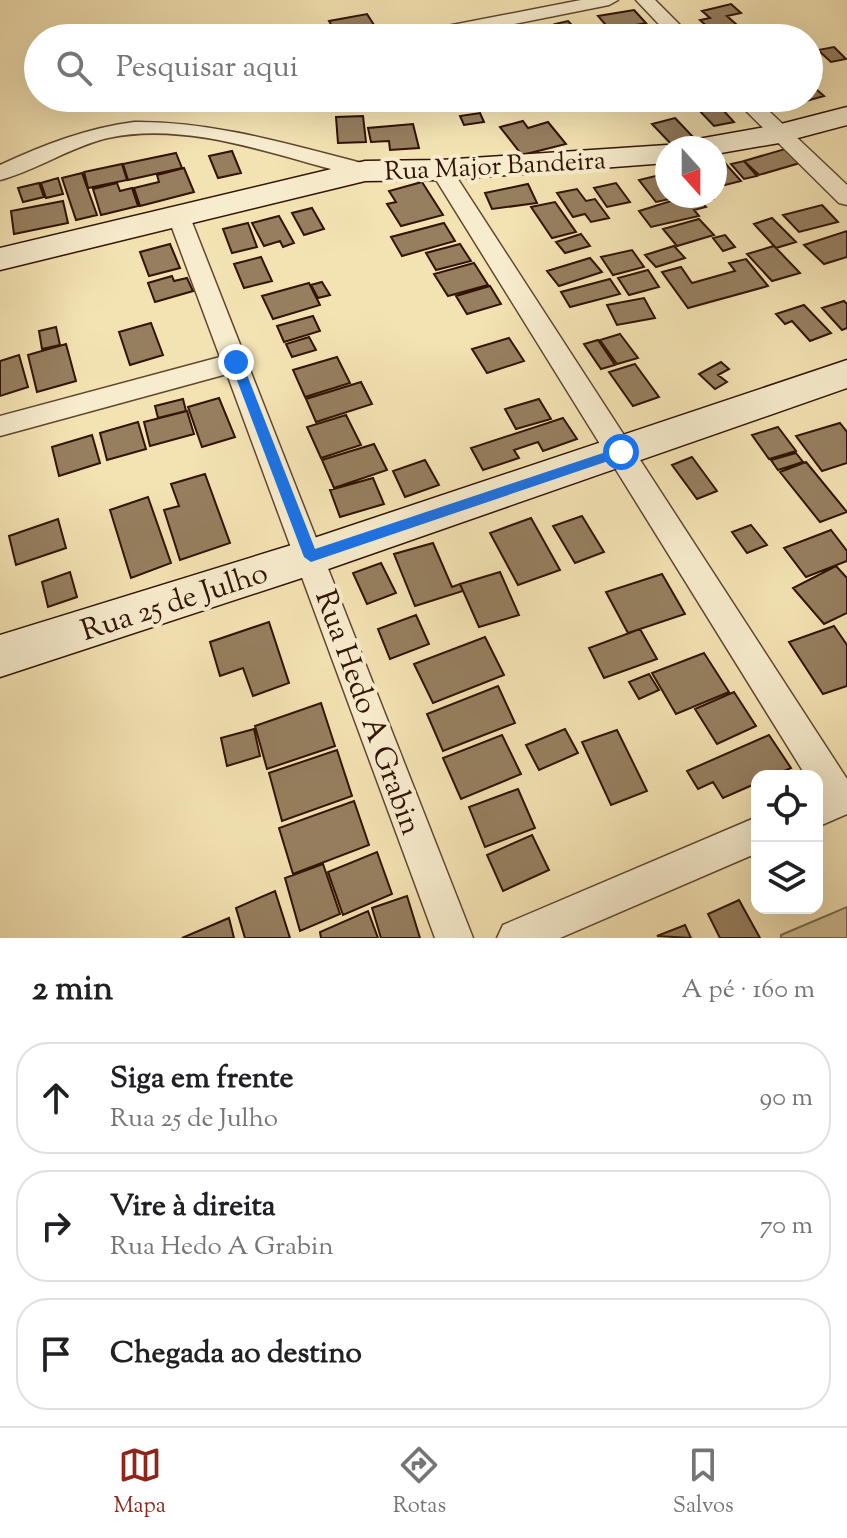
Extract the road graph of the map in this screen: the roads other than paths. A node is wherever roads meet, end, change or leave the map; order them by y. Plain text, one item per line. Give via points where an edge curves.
1 (609, 0) edge
2 (645, 0) edge
3 (487, 24) edge
4 (669, 24) edge
5 (757, 112) edge
6 (847, 116) edge
7 (779, 134) junction
8 (727, 143) edge
9 (655, 155) edge
10 (441, 170) junction
11 (365, 171) junction
12 (0, 173) edge
13 (847, 198) edge
14 (179, 217) junction
15 (0, 259) edge
16 (236, 362) junction
17 (847, 374) edge
18 (0, 426) edge
19 (621, 452) junction
20 (311, 557) junction
21 (0, 656) edge
22 (835, 801) edge
23 (751, 838) edge
24 (454, 938) edge
25 (516, 938) edge

1 - 3 street
2 - 4 street
5 - 7 street
6 - 7 main road
7 - 8 main road
7 - 13 street
9 - 10 main road, Rua Major Bandeira
10 - 11 main road, Rua Major Bandeira
10 - 19 street
11 - 12 street, Rua Major Bandeira via 169,129 133,128 42,153
11 - 14 main road
14 - 15 main road
14 - 16 street, Rua Hedo A Grabin
16 - 18 street
16 - 20 street, Rua Hedo A Grabin
17 - 19 main road, Rua 25 de Julho
19 - 20 main road, Rua 25 de Julho
19 - 22 street
20 - 21 main road, Rua 25 de Julho
20 - 24 street, Rua Hedo A Grabin
23 - 25 street

